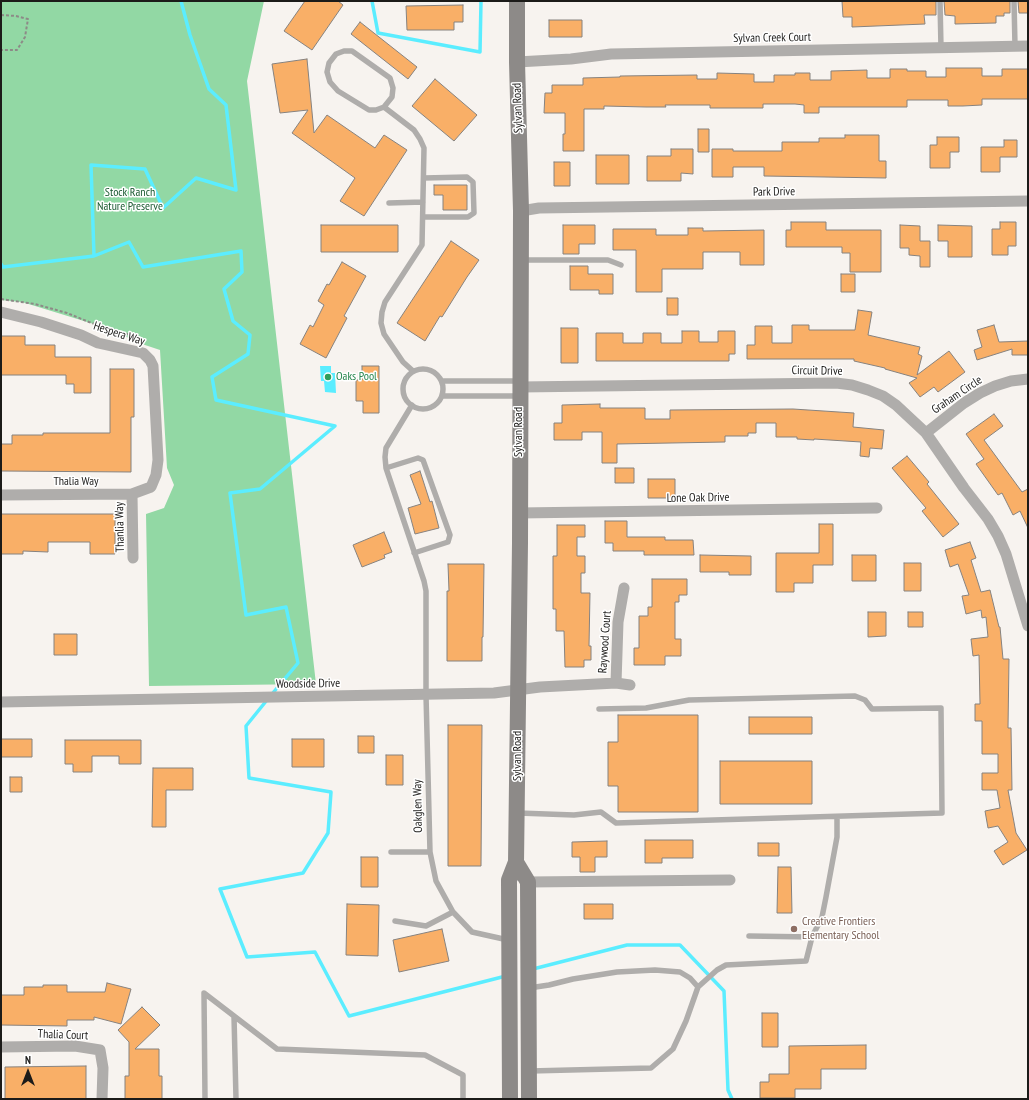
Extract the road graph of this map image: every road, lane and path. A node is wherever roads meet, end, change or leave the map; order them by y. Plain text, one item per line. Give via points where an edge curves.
1 (517, 1) edge
2 (940, 1) edge
3 (1014, 1) edge
4 (1, 15) edge
5 (1015, 46) junction
6 (1028, 46) edge
7 (941, 48) junction
8 (1, 50) edge
9 (517, 62) junction
10 (384, 107) junction
11 (424, 178) junction
12 (1028, 201) edge
13 (423, 202) junction
14 (390, 203) dead end
15 (521, 211) junction
16 (423, 217) junction
17 (521, 260) junction
18 (622, 265) dead end
19 (1, 300) edge
20 (1, 312) edge
21 (139, 343) dead end
22 (413, 371) junction
23 (1028, 379) edge
24 (442, 381) junction
25 (520, 388) junction
26 (442, 396) junction
27 (412, 405) junction
28 (926, 433) junction
29 (386, 468) junction
30 (151, 487) joint
31 (132, 494) junction
32 (1, 495) edge
33 (878, 508) dead end
34 (519, 513) junction
35 (414, 553) junction
36 (134, 558) dead end
37 (624, 588) dead end
38 (1028, 626) edge
39 (616, 683) junction
40 (630, 684) dead end
41 (517, 690) junction
42 (426, 695) junction
43 (1, 702) edge
44 (599, 708) dead end
45 (518, 813) junction
46 (837, 816) junction
47 (392, 852) dead end
48 (430, 852) junction
49 (516, 862) junction
50 (730, 880) dead end
51 (528, 882) junction
52 (453, 912) junction
53 (395, 921) dead end
54 (749, 936) dead end
55 (812, 937) junction
56 (510, 940) junction
57 (529, 984) junction
58 (698, 987) junction
59 (234, 1016) junction
60 (1, 1047) edge
61 (528, 1071) junction
62 (102, 1099) edge
63 (205, 1099) edge
64 (236, 1099) edge
65 (463, 1099) edge
66 (510, 1099) edge
67 (529, 1099) edge

1 - 9 main road, Sylvan Road
2 - 7 lane
3 - 5 lane
4 - 8 path via 28,18 25,37 17,50
5 - 6 street, Sylvan Creek Court
5 - 7 street, Sylvan Creek Court
7 - 9 street, Sylvan Creek Court via 611,54
9 - 15 main road, Sylvan Road
10 - 10 lane via 392,97 390,78 352,51 336,54 329,63 328,72 330,82 338,91 369,110
10 - 11 lane via 414,130 420,138 424,148
11 - 13 lane
11 - 16 lane via 467,177 473,182 474,213 468,217
12 - 15 street, Park Drive via 547,208
13 - 14 lane
13 - 16 lane
15 - 17 main road, Sylvan Road
16 - 22 lane via 422,245 385,302 381,323 384,334 403,362
17 - 18 lane via 608,260
17 - 25 main road, Sylvan Road
19 - 21 path via 35,304 67,313 118,332 140,337
20 - 30 street, Hespera Way via 81,334 98,343 143,353 150,360 154,366 158,460
22 - 24 lane via 433,371
22 - 27 lane via 404,380 403,387 406,400
23 - 28 street, Graham Circle via 1006,383 980,393
24 - 25 lane
24 - 26 lane
25 - 26 lane
25 - 28 street, Circuit Drive via 836,383 863,388 883,396
25 - 34 main road, Sylvan Road
26 - 27 lane via 429,408 422,409
27 - 29 lane, Oakglen Way via 386,448
28 - 38 street, Circuit Drive via 998,536
29 - 35 lane, Oakglen Way
29 - 35 lane via 418,458 423,460 450,535 448,542
30 - 31 street, Thalia Way
31 - 32 street, Thalia Way
31 - 36 street, Thanlia Way
33 - 34 street, Lone Oak Drive
34 - 41 main road, Sylvan Road
35 - 42 lane, Oakglen Way via 426,591
37 - 39 street, Raywood Court via 618,622
39 - 40 street, Raywood Court
39 - 41 street, Woodside Drive
41 - 42 street, Woodside Drive
41 - 45 main road, Sylvan Road
42 - 43 street, Woodside Drive
42 - 48 lane, Oakglen Way
44 - 46 lane via 646,708 689,700 855,696 865,700 872,708 941,708 942,813
45 - 46 lane via 574,815 600,812 616,823
45 - 49 main road, Sylvan Road
46 - 55 lane via 837,837 826,897 822,916
47 - 48 lane
48 - 52 lane, Oakglen Way via 436,881
49 - 51 main road
49 - 56 main road, Sylvan Road via 509,880
50 - 51 street
51 - 57 main road
52 - 53 lane via 426,926
52 - 56 lane, Oakglen Way via 472,932
54 - 55 lane
55 - 58 lane via 806,961 726,965
56 - 66 main road, Sylvan Road
57 - 58 lane via 549,985 610,973 655,970 680,972
57 - 61 main road
58 - 61 lane via 673,1050 651,1068
59 - 63 lane via 204,992
59 - 64 lane
59 - 65 lane via 277,1049 425,1055 463,1075
60 - 62 street, Thalia Court via 75,1046 100,1050 103,1068
61 - 67 main road

